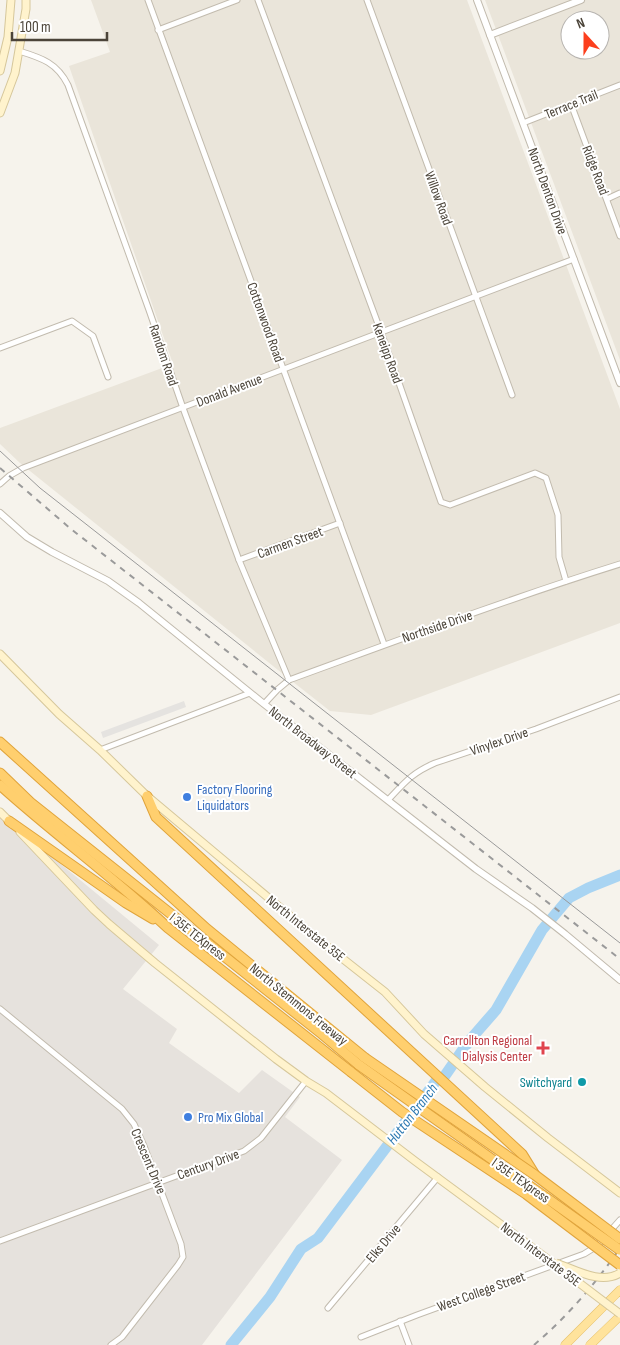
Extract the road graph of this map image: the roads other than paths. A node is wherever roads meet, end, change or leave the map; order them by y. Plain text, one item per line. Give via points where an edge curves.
1 (12, 0) edge
2 (26, 0) edge
3 (148, 0) edge
4 (237, 0) edge
5 (258, 0) edge
6 (367, 0) edge
7 (477, 0) edge
8 (581, 0) edge
9 (158, 30) junction
10 (490, 35) junction
11 (19, 51) junction
12 (0, 72) edge
13 (620, 85) edge
14 (571, 104) junction
15 (0, 113) edge
16 (523, 123) junction
17 (620, 193) edge
18 (607, 198) junction
19 (620, 236) edge
20 (574, 259) junction
21 (476, 296) junction
22 (381, 332) junction
23 (0, 348) edge
24 (284, 369) junction
25 (108, 377) dead end
26 (620, 383) edge
27 (512, 395) dead end
28 (183, 408) junction
29 (0, 484) edge
30 (0, 513) edge
31 (340, 523) junction
32 (239, 560) junction
33 (620, 564) edge
34 (566, 581) junction
35 (384, 644) junction
36 (0, 654) edge
37 (289, 680) junction
38 (250, 693) junction
39 (620, 697) edge
40 (264, 704) junction
41 (0, 742) edge
42 (100, 750) junction
43 (0, 773) edge
44 (0, 785) edge
45 (148, 796) junction
46 (388, 800) junction
47 (0, 812) edge
48 (9, 821) junction
49 (168, 928) junction
50 (620, 980) edge
51 (0, 1009) edge
52 (362, 1062) junction
53 (306, 1081) junction
54 (535, 1175) junction
55 (438, 1177) junction
56 (158, 1182) junction
57 (618, 1191) edge
58 (620, 1220) edge
59 (620, 1239) edge
60 (0, 1241) edge
61 (620, 1250) edge
62 (549, 1260) junction
63 (620, 1265) edge
64 (620, 1273) edge
65 (620, 1290) edge
66 (607, 1304) junction
67 (328, 1308) dead end
68 (620, 1315) edge
69 (400, 1321) junction
70 (361, 1337) dead end
71 (111, 1345) edge
72 (410, 1345) edge
73 (565, 1345) edge
74 (590, 1345) edge

1 - 12 main road
2 - 11 main road
3 - 9 street, Cottonwood Road
4 - 9 street
5 - 22 street, Keneipp Road
6 - 21 street, Willow Road
7 - 10 street, North Denton Drive
8 - 10 street
9 - 24 street, Cottonwood Road
10 - 16 street, North Denton Drive
11 - 15 main road via 15,73
11 - 28 street, Random Road via 46,60 60,72 68,85
13 - 14 street, Terrace Trail
14 - 16 street, Terrace Trail
14 - 18 street, Ridge Road
16 - 20 street, North Denton Drive
17 - 18 street
18 - 19 street, Ridge Road
20 - 21 street, Donald Avenue
20 - 26 street, North Denton Drive
21 - 22 street, Donald Avenue
21 - 27 street, Willow Road
22 - 24 street, Donald Avenue
22 - 34 street, Keneipp Road via 441,502 450,505 535,473 546,478 558,515 559,557
23 - 25 street via 72,321 93,336
24 - 28 street, Donald Avenue
24 - 31 street, Cottonwood Road
28 - 29 street, Donald Avenue via 23,468
28 - 32 street, Random Road
30 - 38 street, North Broadway Street via 28,537 128,595
31 - 32 street, Carmen Street
31 - 35 street, Cottonwood Road
32 - 37 street, Random Road
33 - 34 street, Northside Drive
34 - 35 street, Northside Drive
35 - 37 street, Northside Drive
36 - 42 main road, North Interstate 35E
37 - 40 street, Northside Drive
38 - 40 street, North Broadway Street
38 - 42 street
39 - 46 street, Vinylex Drive via 435,763 410,776
40 - 46 street, North Broadway Street
41 - 52 highway, North Stemmons Freeway
42 - 45 main road, North Interstate 35E
43 - 52 highway, I 35E TEXpress via 30,802 322,1034
44 - 49 highway, North Stemmons Freeway
45 - 54 highway via 156,816 522,1154
45 - 57 main road, North Interstate 35E via 385,992 432,1042 471,1075
46 - 50 street, North Broadway Street via 532,908
47 - 48 main road, North Interstate 35E
48 - 49 highway via 126,903
48 - 53 main road, North Interstate 35E via 109,924
49 - 63 highway, North Stemmons Freeway, bridge via 402,1112 526,1194
51 - 56 street, Crescent Drive via 122,1110 137,1130
52 - 54 highway, North Stemmons Freeway, bridge
52 - 61 highway, I 35E TEXpress, bridge
53 - 55 main road, North Interstate 35E
53 - 56 street, Century Drive via 252,1146
54 - 59 highway, North Stemmons Freeway, bridge
55 - 62 main road, North Interstate 35E
55 - 67 street, Elks Drive
56 - 60 street, Century Drive
56 - 71 street, Crescent Drive via 183,1256 122,1338
58 - 69 street, West College Street via 584,1254
62 - 64 main road, bridge via 600,1278
62 - 66 main road, North Interstate 35E, bridge
65 - 66 main road
66 - 68 main road, North Interstate 35E, bridge
66 - 73 main road
68 - 74 main road
69 - 70 street, West College Street
69 - 72 street

